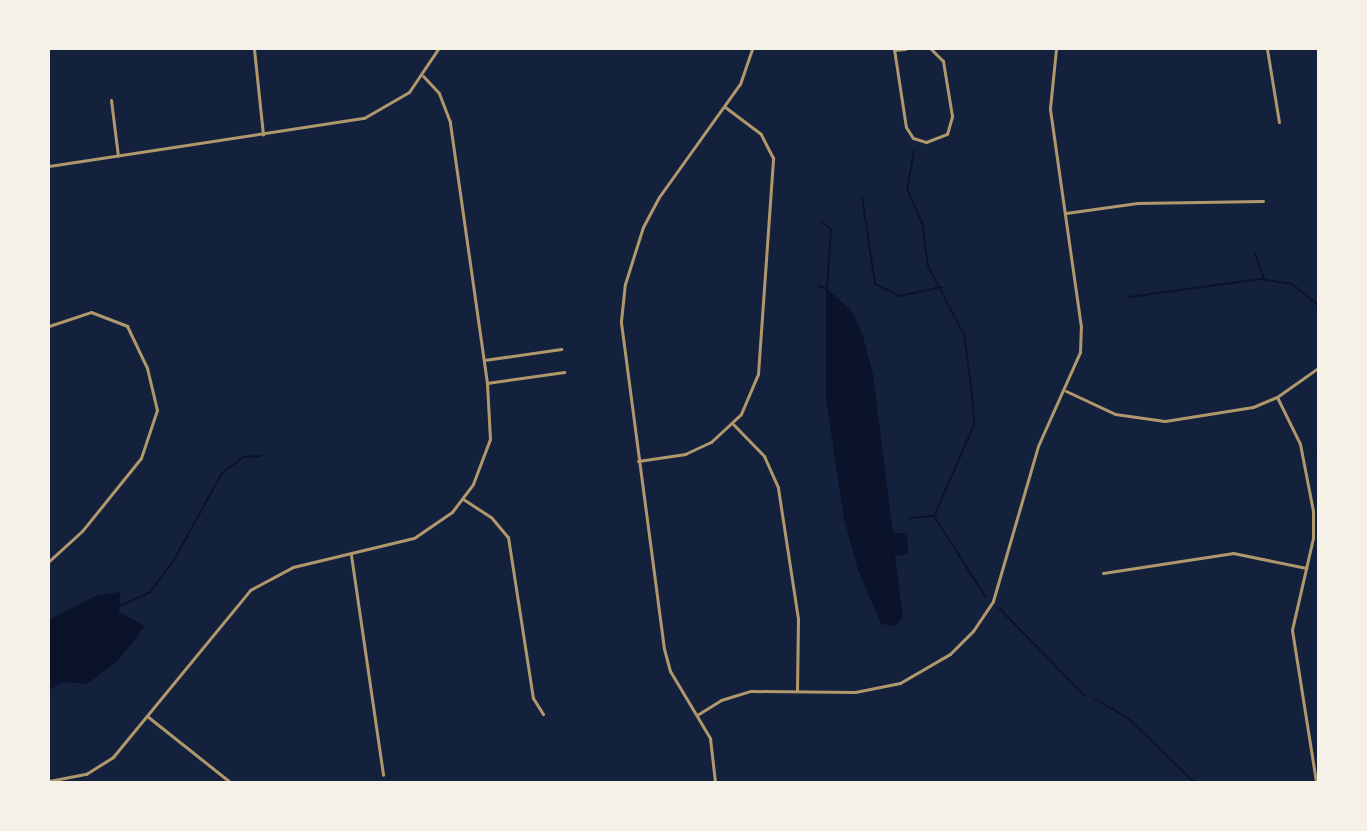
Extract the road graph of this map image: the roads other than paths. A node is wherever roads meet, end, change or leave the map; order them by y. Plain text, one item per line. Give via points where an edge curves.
1 (254, 49) edge
2 (438, 49) edge
3 (752, 49) edge
4 (905, 49) edge
5 (931, 49) edge
6 (1056, 49) edge
7 (1267, 49) edge
8 (894, 50) edge
9 (424, 76) junction
10 (111, 100) dead end
11 (725, 107) junction
12 (1278, 122) dead end
13 (263, 135) junction
14 (118, 156) junction
15 (49, 166) edge
16 (1263, 201) dead end
17 (1066, 212) junction
18 (49, 326) edge
19 (561, 349) dead end
20 (484, 360) junction
21 (1318, 368) edge
22 (564, 372) dead end
23 (487, 383) junction
24 (1066, 391) junction
25 (1277, 397) junction
26 (733, 424) junction
27 (638, 462) junction
28 (463, 499) junction
29 (351, 554) junction
30 (49, 561) edge
31 (1306, 568) junction
32 (1103, 573) dead end
33 (798, 691) junction
34 (542, 714) dead end
35 (697, 715) junction
36 (147, 716) junction
37 (383, 775) dead end
38 (226, 778) junction
39 (49, 781) edge
40 (222, 782) edge
41 (230, 782) edge
42 (715, 782) edge
43 (1316, 782) edge

1 - 13 street
2 - 9 street
3 - 11 street via 740,84
4 - 8 street
5 - 8 street via 943,61 952,116 946,134 930,142 913,138 906,127
6 - 17 street via 1050,108
7 - 12 street
9 - 13 street via 401,100 377,114
9 - 20 street via 439,93 450,122
10 - 14 street
11 - 26 street via 761,134 773,167 758,374
11 - 27 street via 659,197 629,267 622,342
13 - 14 street
14 - 15 street
16 - 17 street via 1137,203
17 - 24 street via 1081,334 1080,352
18 - 30 street via 91,312 127,326 147,368 157,410 141,458 82,531
19 - 20 street
20 - 23 street
21 - 25 street
22 - 23 street
23 - 28 street via 488,449
24 - 25 street via 1115,414 1152,420 1243,410
24 - 33 street via 1038,446 1002,582 966,640 932,666 881,689
25 - 31 street via 1305,459 1314,525
26 - 27 street via 694,450
26 - 33 street via 764,456 778,488 798,618
27 - 35 street via 667,662
28 - 29 street via 441,522 414,538
28 - 34 street via 492,517 508,537 533,698
29 - 36 street via 293,567 250,590
29 - 37 street
31 - 32 street via 1233,553
31 - 43 street via 1292,644
33 - 35 street via 741,693
35 - 42 street via 713,749
36 - 38 street
36 - 39 street via 107,762 81,775
38 - 40 street
38 - 41 street

